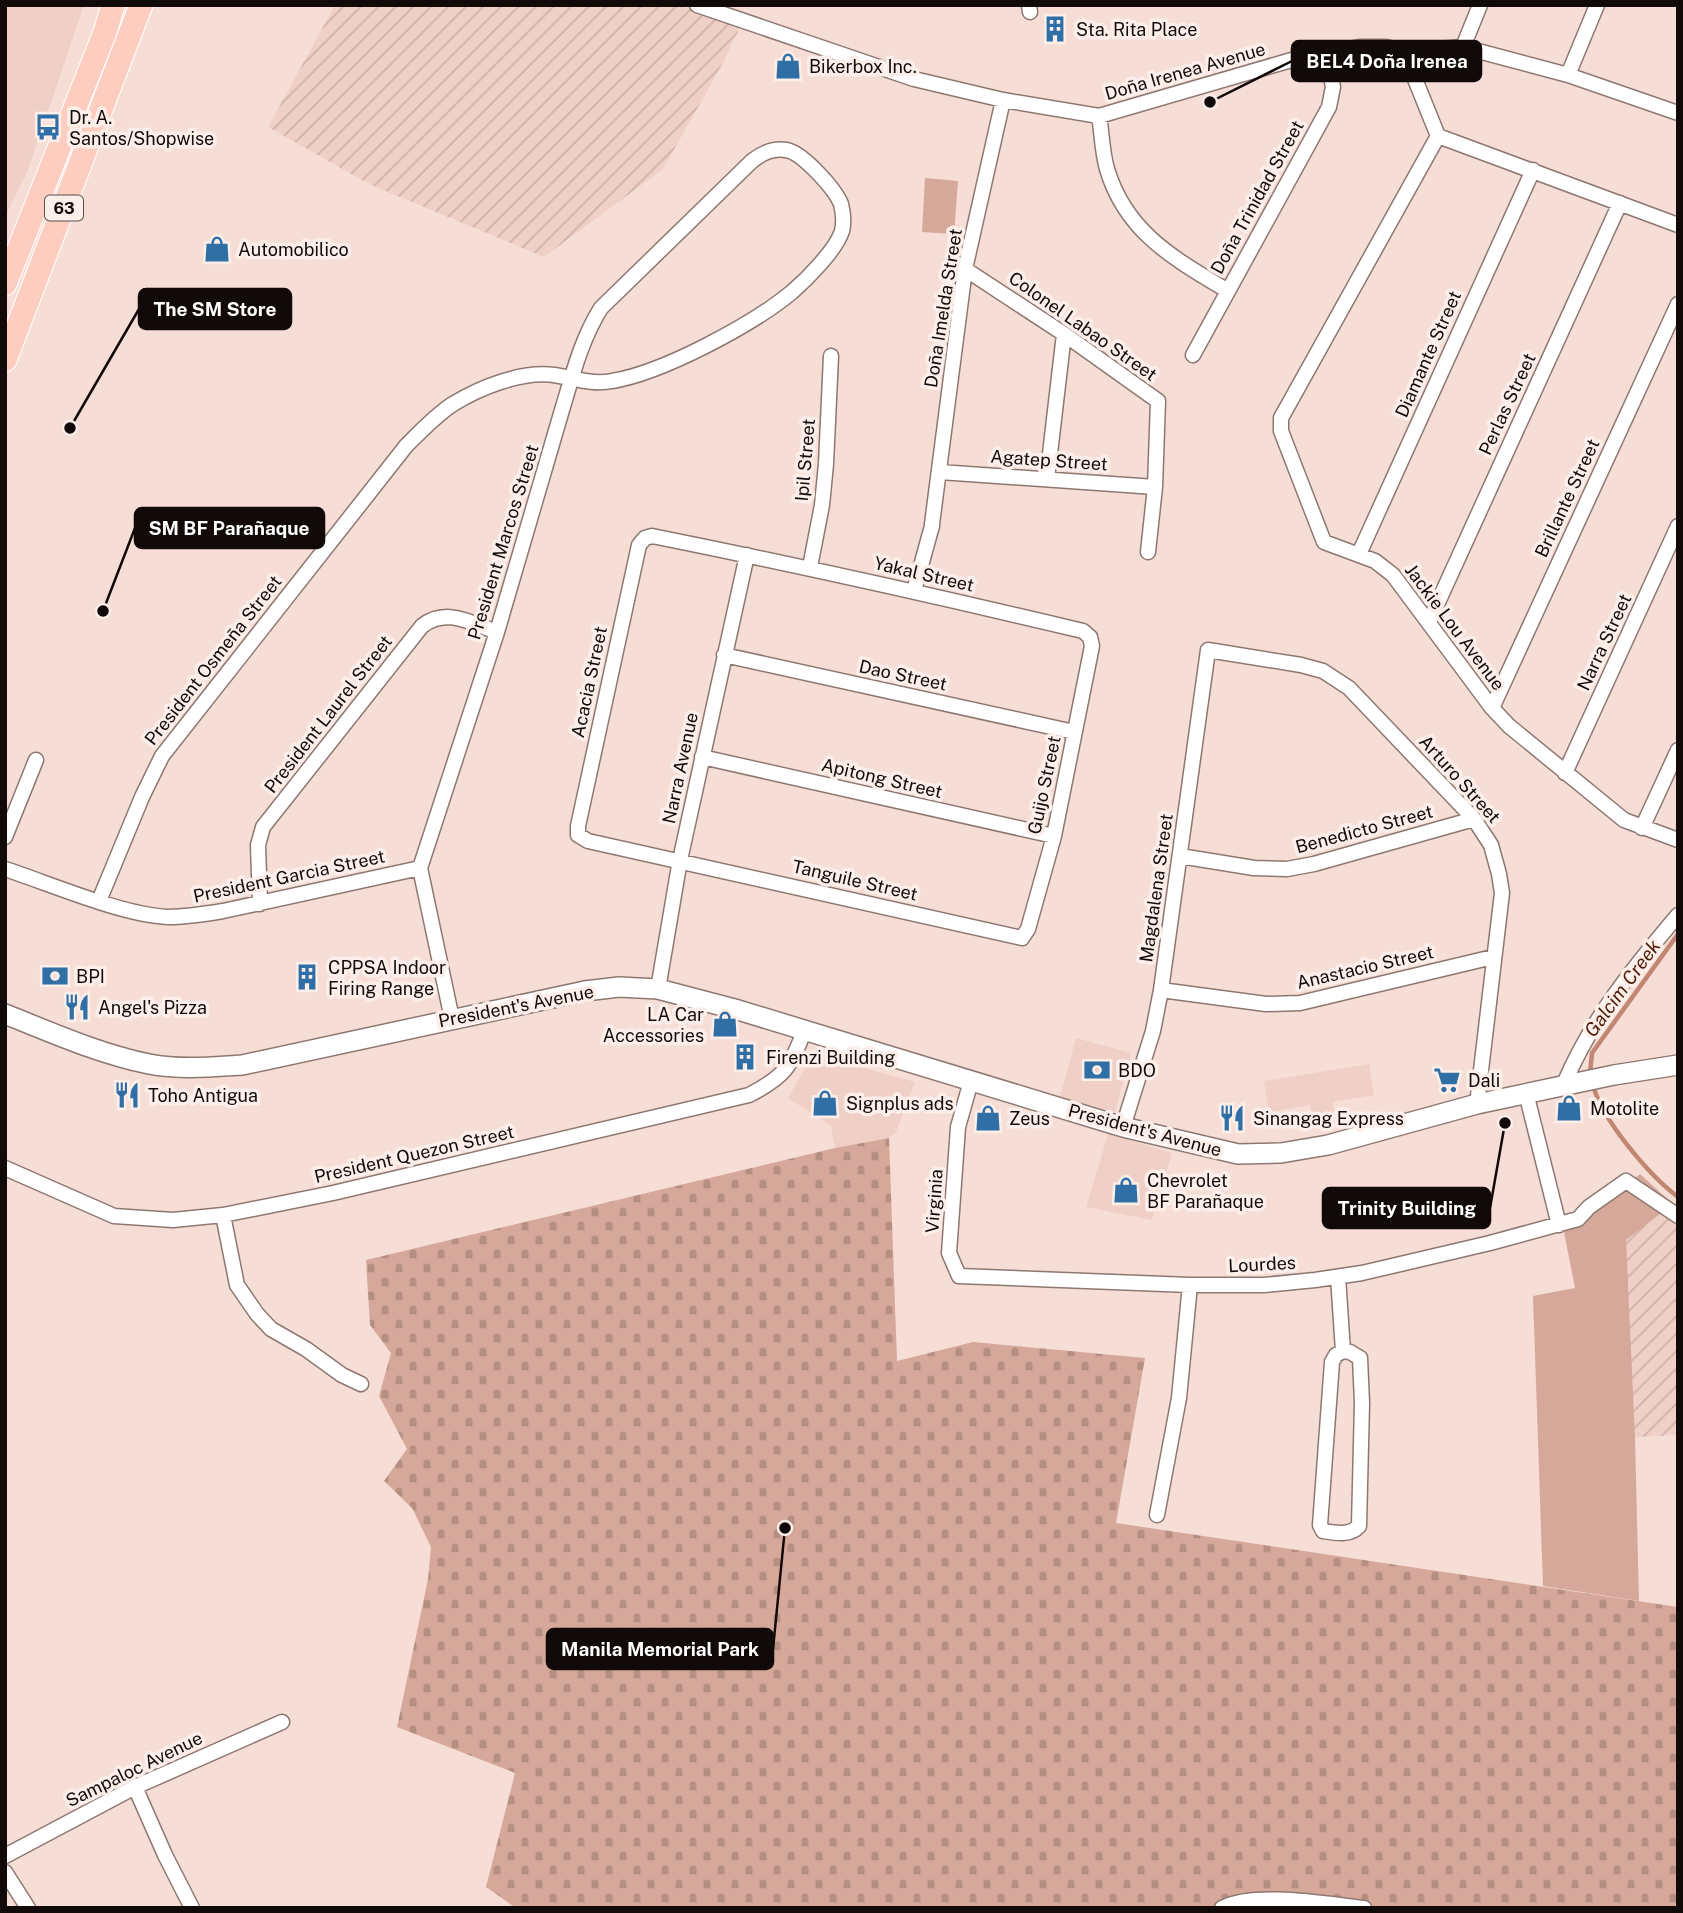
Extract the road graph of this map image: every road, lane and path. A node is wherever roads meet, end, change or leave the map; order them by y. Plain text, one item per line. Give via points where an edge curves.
1 (113, 5) edge
2 (141, 5) edge
3 (697, 5) edge
4 (1480, 5) edge
5 (1597, 5) edge
6 (1464, 47) junction
7 (1326, 52) junction
8 (1404, 52) junction
9 (1568, 75) junction
10 (1003, 100) junction
11 (1678, 113) edge
12 (1099, 116) junction
13 (1438, 136) junction
14 (1533, 170) junction
15 (1620, 203) junction
16 (843, 219) joint
17 (1678, 225) edge
18 (965, 269) junction
19 (5, 284) edge
20 (1228, 291) junction
21 (1678, 304) edge
22 (1065, 334) junction
23 (1193, 355) dead end
24 (831, 356) dead end
25 (5, 360) edge
26 (571, 380) junction
27 (940, 472) junction
28 (1047, 479) junction
29 (1155, 487) junction
30 (1678, 526) edge
31 (1148, 552) dead end
32 (1359, 554) junction
33 (747, 555) junction
34 (810, 567) junction
35 (914, 591) junction
36 (1429, 622) junction
37 (497, 632) junction
38 (1090, 637) joint
39 (1208, 650) joint
40 (724, 655) junction
41 (1492, 708) junction
42 (1074, 732) junction
43 (1678, 750) edge
44 (702, 757) junction
45 (36, 761) dead end
46 (1566, 773) junction
47 (1474, 819) junction
48 (1642, 828) junction
49 (1054, 836) junction
50 (5, 837) edge
51 (1678, 840) edge
52 (1180, 856) junction
53 (680, 860) junction
54 (420, 868) junction
55 (5, 869) edge
56 (99, 901) junction
57 (260, 904) junction
58 (1678, 915) edge
59 (1022, 938) joint
60 (1493, 957) junction
61 (658, 989) junction
62 (1161, 990) junction
63 (5, 1014) edge
64 (452, 1019) junction
65 (804, 1031) junction
66 (1678, 1065) edge
67 (971, 1081) junction
68 (1573, 1083) junction
69 (1526, 1093) junction
70 (1477, 1104) junction
71 (1123, 1127) junction
72 (5, 1168) edge
73 (223, 1215) junction
74 (1678, 1216) edge
75 (1559, 1225) junction
76 (959, 1276) joint
77 (1338, 1277) junction
78 (1190, 1285) junction
79 (1343, 1351) junction
80 (361, 1384) dead end
81 (1157, 1515) dead end
82 (282, 1722) dead end
83 (135, 1787) junction
84 (5, 1856) edge
85 (5, 1872) edge
86 (29, 1908) edge
87 (191, 1908) edge
88 (1222, 1908) edge
89 (1364, 1908) edge

1 - 19 main road, 63
2 - 25 main road, 63
3 - 10 street, Doña Irenea Avenue via 914,79
4 - 6 street
5 - 9 street
6 - 8 street, Doña Irenea Avenue
6 - 9 street, Doña Irenea Avenue
7 - 8 street, Doña Irenea Avenue via 1359,47
7 - 12 street, Doña Irenea Avenue
7 - 20 street, Doña Trinidad Street via 1334,87 1329,107
8 - 13 street
9 - 11 street, Doña Irenea Avenue
10 - 12 street, Doña Irenea Avenue
10 - 18 street, Doña Imelda Street
12 - 20 street via 1107,169 1142,233
13 - 14 street
13 - 32 street, Jackie Lou Avenue via 1281,418 1281,431 1324,542
14 - 15 street
14 - 32 street, Diamante Street
15 - 17 street
15 - 36 street, Perlas Street
16 - 26 street, President Osmeña Street via 842,232 822,261 769,310 629,378
16 - 26 street, President Marcos Street via 836,194 801,156 788,150 763,153 601,308 587,330
18 - 22 street, Colonel Labao Street
18 - 27 street, Doña Imelda Street
20 - 23 street, Doña Trinidad Street
21 - 41 street, Brillante Street
22 - 28 street
22 - 29 street, Colonel Labao Street via 1158,401
24 - 34 street, Ipil Street via 822,505
26 - 37 street, President Marcos Street
26 - 56 street, President Osmeña Street via 554,375 506,380 453,404 406,446 162,756
27 - 28 street, Agatep Street
27 - 35 street, Doña Imelda Street
28 - 29 street, Agatep Street
29 - 31 street, Colonel Labao Street
30 - 46 street, Narra Street
32 - 36 street, Jackie Lou Avenue via 1393,575
33 - 34 street, Yakal Street
33 - 40 street, Narra Avenue
33 - 53 street, Acacia Street via 652,536 639,545 636,558 578,835
34 - 35 street, Yakal Street
35 - 38 street, Yakal Street via 1083,631
36 - 41 street, Jackie Lou Avenue
37 - 54 street, President Marcos Street
37 - 57 street, President Laurel Street via 449,616 433,617 422,626 264,827 258,845
38 - 42 street, Guijo Street via 1093,646
39 - 47 street, Arturo Street via 1323,671 1349,688
39 - 52 street, Magdalena Street
40 - 42 street, Dao Street
40 - 44 street, Narra Avenue
41 - 46 street, Jackie Lou Avenue
42 - 49 street, Guijo Street
43 - 48 street
44 - 49 street, Apitong Street
44 - 53 street, Narra Avenue
45 - 50 street
46 - 48 street, Jackie Lou Avenue via 1624,820
47 - 52 street, Benedicto Street via 1287,869 1254,869
47 - 60 street, Arturo Street via 1491,845 1502,893
48 - 51 street, Jackie Lou Avenue
49 - 59 street, Guijo Street
52 - 62 street, Magdalena Street
53 - 59 street, Tanguile Street
53 - 61 street, Narra Avenue
54 - 57 street, President Garcia Street
54 - 64 street
55 - 56 street, President Garcia Street
56 - 57 street, President Garcia Street via 166,917
58 - 68 street via 1598,1018 1576,1057
60 - 62 street, Anastacio Street via 1300,1003 1266,1004
60 - 70 street, Arturo Street
61 - 64 street, President's Avenue via 619,986
61 - 65 street, President's Avenue
62 - 71 street, Magdalena Street
63 - 64 street, President's Avenue via 114,1054 151,1064 195,1068 242,1065
65 - 67 street, President's Avenue
65 - 73 street, President Quezon Street via 794,1059 774,1082 749,1095
66 - 68 street, President's Avenue
67 - 71 street, President's Avenue
67 - 76 street, Virginia via 958,1127 950,1253
68 - 69 street, President's Avenue
69 - 70 street, President's Avenue
69 - 75 street
70 - 71 street, President's Avenue via 1328,1145 1281,1153 1238,1154
72 - 73 street, President Quezon Street via 114,1216 173,1220
73 - 80 street via 237,1285 257,1314 271,1329
74 - 75 street, Lourdes via 1626,1181 1578,1219
75 - 77 street, Lourdes
76 - 78 street, Lourdes
77 - 78 street, Lourdes via 1264,1286
77 - 79 street
78 - 81 street via 1179,1398
79 - 79 street via 1332,1362 1320,1525 1323,1531 1341,1533 1359,1526 1362,1403 1360,1358
82 - 83 street, Sampaloc Avenue
83 - 84 street, Sampaloc Avenue
83 - 87 street
85 - 86 street
88 - 89 street via 1246,1900

